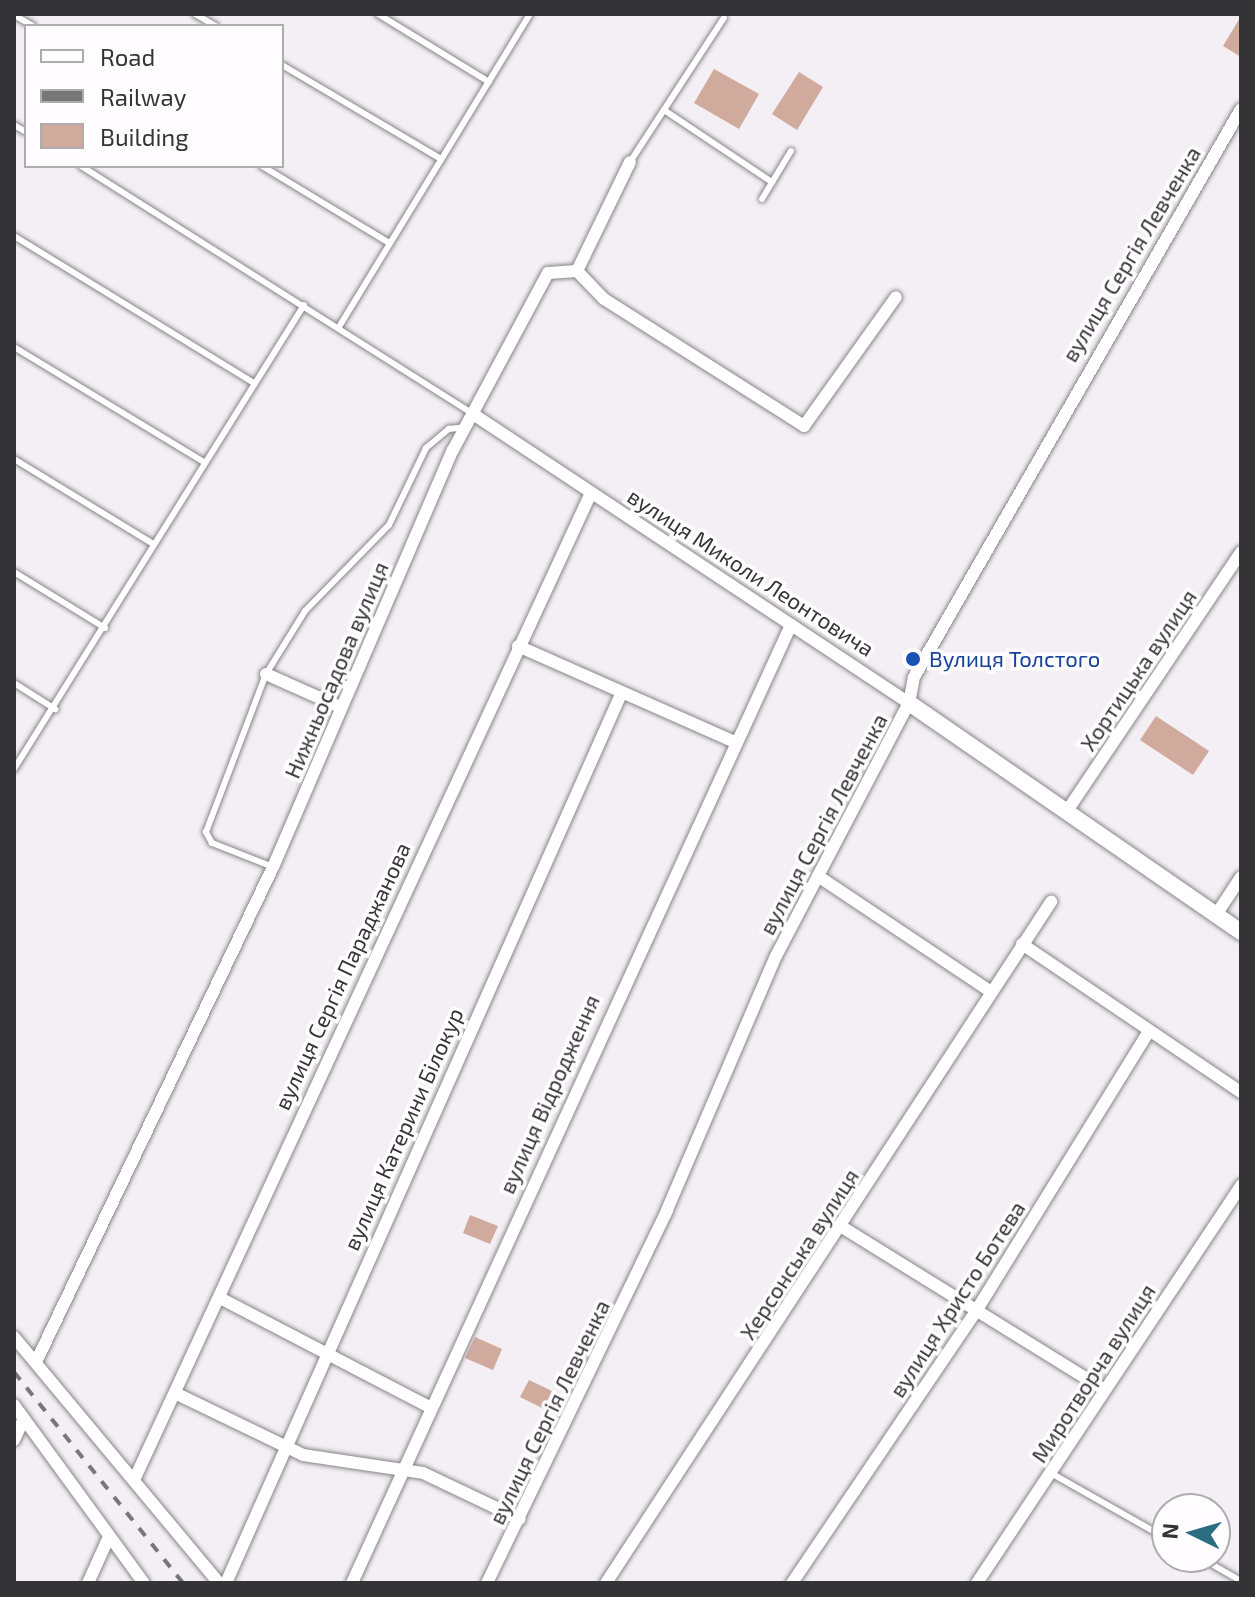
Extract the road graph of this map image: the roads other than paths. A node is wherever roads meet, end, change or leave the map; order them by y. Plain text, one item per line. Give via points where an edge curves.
1 (195, 14) edge
2 (378, 14) edge
3 (530, 14) edge
4 (724, 18) dead end
5 (212, 24) edge
6 (284, 66) edge
7 (489, 82) junction
8 (1241, 109) edge
9 (664, 110) junction
10 (791, 151) dead end
11 (441, 159) junction
12 (630, 162) joint
13 (84, 168) edge
14 (265, 168) edge
15 (772, 182) junction
16 (762, 199) dead end
17 (14, 236) edge
18 (389, 243) junction
19 (577, 271) junction
20 (896, 297) dead end
21 (304, 305) junction
22 (339, 327) junction
23 (14, 347) edge
24 (252, 382) junction
25 (473, 414) junction
26 (466, 427) junction
27 (14, 459) edge
28 (202, 461) junction
29 (591, 493) junction
30 (153, 544) junction
31 (1241, 552) edge
32 (14, 572) edge
33 (791, 625) junction
34 (105, 628) junction
35 (518, 646) junction
36 (266, 674) junction
37 (14, 683) edge
38 (621, 694) junction
39 (909, 703) junction
40 (340, 707) junction
41 (55, 709) junction
42 (732, 741) junction
43 (14, 769) edge
44 (1067, 811) junction
45 (273, 867) junction
46 (818, 876) junction
47 (1241, 877) edge
48 (1051, 902) dead end
49 (1216, 915) junction
50 (1241, 932) edge
51 (1022, 944) junction
52 (988, 990) junction
53 (1149, 1031) junction
54 (1241, 1092) edge
55 (1241, 1185) edge
56 (842, 1227) junction
57 (220, 1298) junction
58 (978, 1308) junction
59 (14, 1337) edge
60 (327, 1348) junction
61 (36, 1362) junction
62 (1105, 1390) junction
63 (177, 1394) junction
64 (14, 1405) edge
65 (429, 1407) junction
66 (24, 1419) junction
67 (14, 1440) edge
68 (289, 1449) junction
69 (404, 1470) junction
70 (1051, 1473) junction
71 (135, 1478) junction
72 (520, 1519) junction
73 (1151, 1530) edge
74 (108, 1539) junction
75 (88, 1583) edge
76 (144, 1583) edge
77 (219, 1583) edge
78 (226, 1583) edge
79 (352, 1583) edge
80 (487, 1583) edge
81 (606, 1583) edge
82 (792, 1583) edge
83 (977, 1583) edge

1 - 5 lane
2 - 7 lane
3 - 7 lane
4 - 9 lane
6 - 11 lane
7 - 11 lane
8 - 39 street, вулиця Сергія Левченка via 1036,456 914,677
9 - 12 lane
9 - 15 lane
10 - 15 lane
11 - 18 lane
12 - 19 street
13 - 21 lane
14 - 18 lane
15 - 16 lane
17 - 24 lane
18 - 22 lane
19 - 20 street via 604,299 804,426
19 - 25 street, Нижньосадова вулиця via 548,273
21 - 22 lane
21 - 24 lane
22 - 25 lane
23 - 28 lane
24 - 28 lane
25 - 26 street, Нижньосадова вулиця
25 - 29 street, вулиця Миколи Леонтовича
26 - 36 lane via 449,429 426,448 389,525 305,611
26 - 40 street, Нижньосадова вулиця
27 - 30 lane
28 - 30 lane
29 - 33 street, вулиця Миколи Леонтовича
29 - 35 street, вулиця Сергія Параджанова
30 - 34 lane
31 - 44 street, Хортицька вулиця
32 - 34 lane
33 - 39 street, вулиця Миколи Леонтовича
33 - 42 street, вулиця Відродження
34 - 41 lane
35 - 38 street
35 - 57 street, вулиця Сергія Параджанова
36 - 40 street
36 - 45 lane via 206,832 212,843
37 - 41 lane
38 - 42 street
38 - 60 street, вулиця Катерини Білокур
39 - 44 street, вулиця Миколи Леонтовича
39 - 46 street, вулиця Сергія Левченка
40 - 45 street, Нижньосадова вулиця
41 - 43 lane
42 - 65 street, вулиця Відродження
44 - 49 street, вулиця Миколи Леонтовича
45 - 61 street, Нижньосадова вулиця
46 - 52 street
46 - 72 street, вулиця Сергія Левченка
47 - 49 street
48 - 51 street, Херсонська вулиця
49 - 50 street, вулиця Миколи Леонтовича
51 - 52 street, Херсонська вулиця
51 - 53 street
52 - 56 street, Херсонська вулиця
53 - 54 street
53 - 58 street, вулиця Христо Ботева
55 - 62 street, Миротворча вулиця
56 - 58 street
56 - 81 street, Херсонська вулиця
57 - 60 street
57 - 63 street, вулиця Сергія Параджанова
58 - 62 street
58 - 82 street, вулиця Христо Ботева
59 - 61 street
60 - 65 street
60 - 68 street, вулиця Катерини Білокур
61 - 71 street
62 - 70 street, Миротворча вулиця
63 - 68 street
63 - 71 street, вулиця Сергія Параджанова
64 - 66 street
65 - 69 street, вулиця Відродження
66 - 67 street
66 - 74 street
68 - 69 street
68 - 78 street, вулиця Катерини Білокур
69 - 72 street
69 - 79 street, вулиця Відродження
70 - 73 lane
70 - 83 street, Миротворча вулиця
71 - 77 street
72 - 80 street, вулиця Сергія Левченка
74 - 75 street
74 - 76 street

